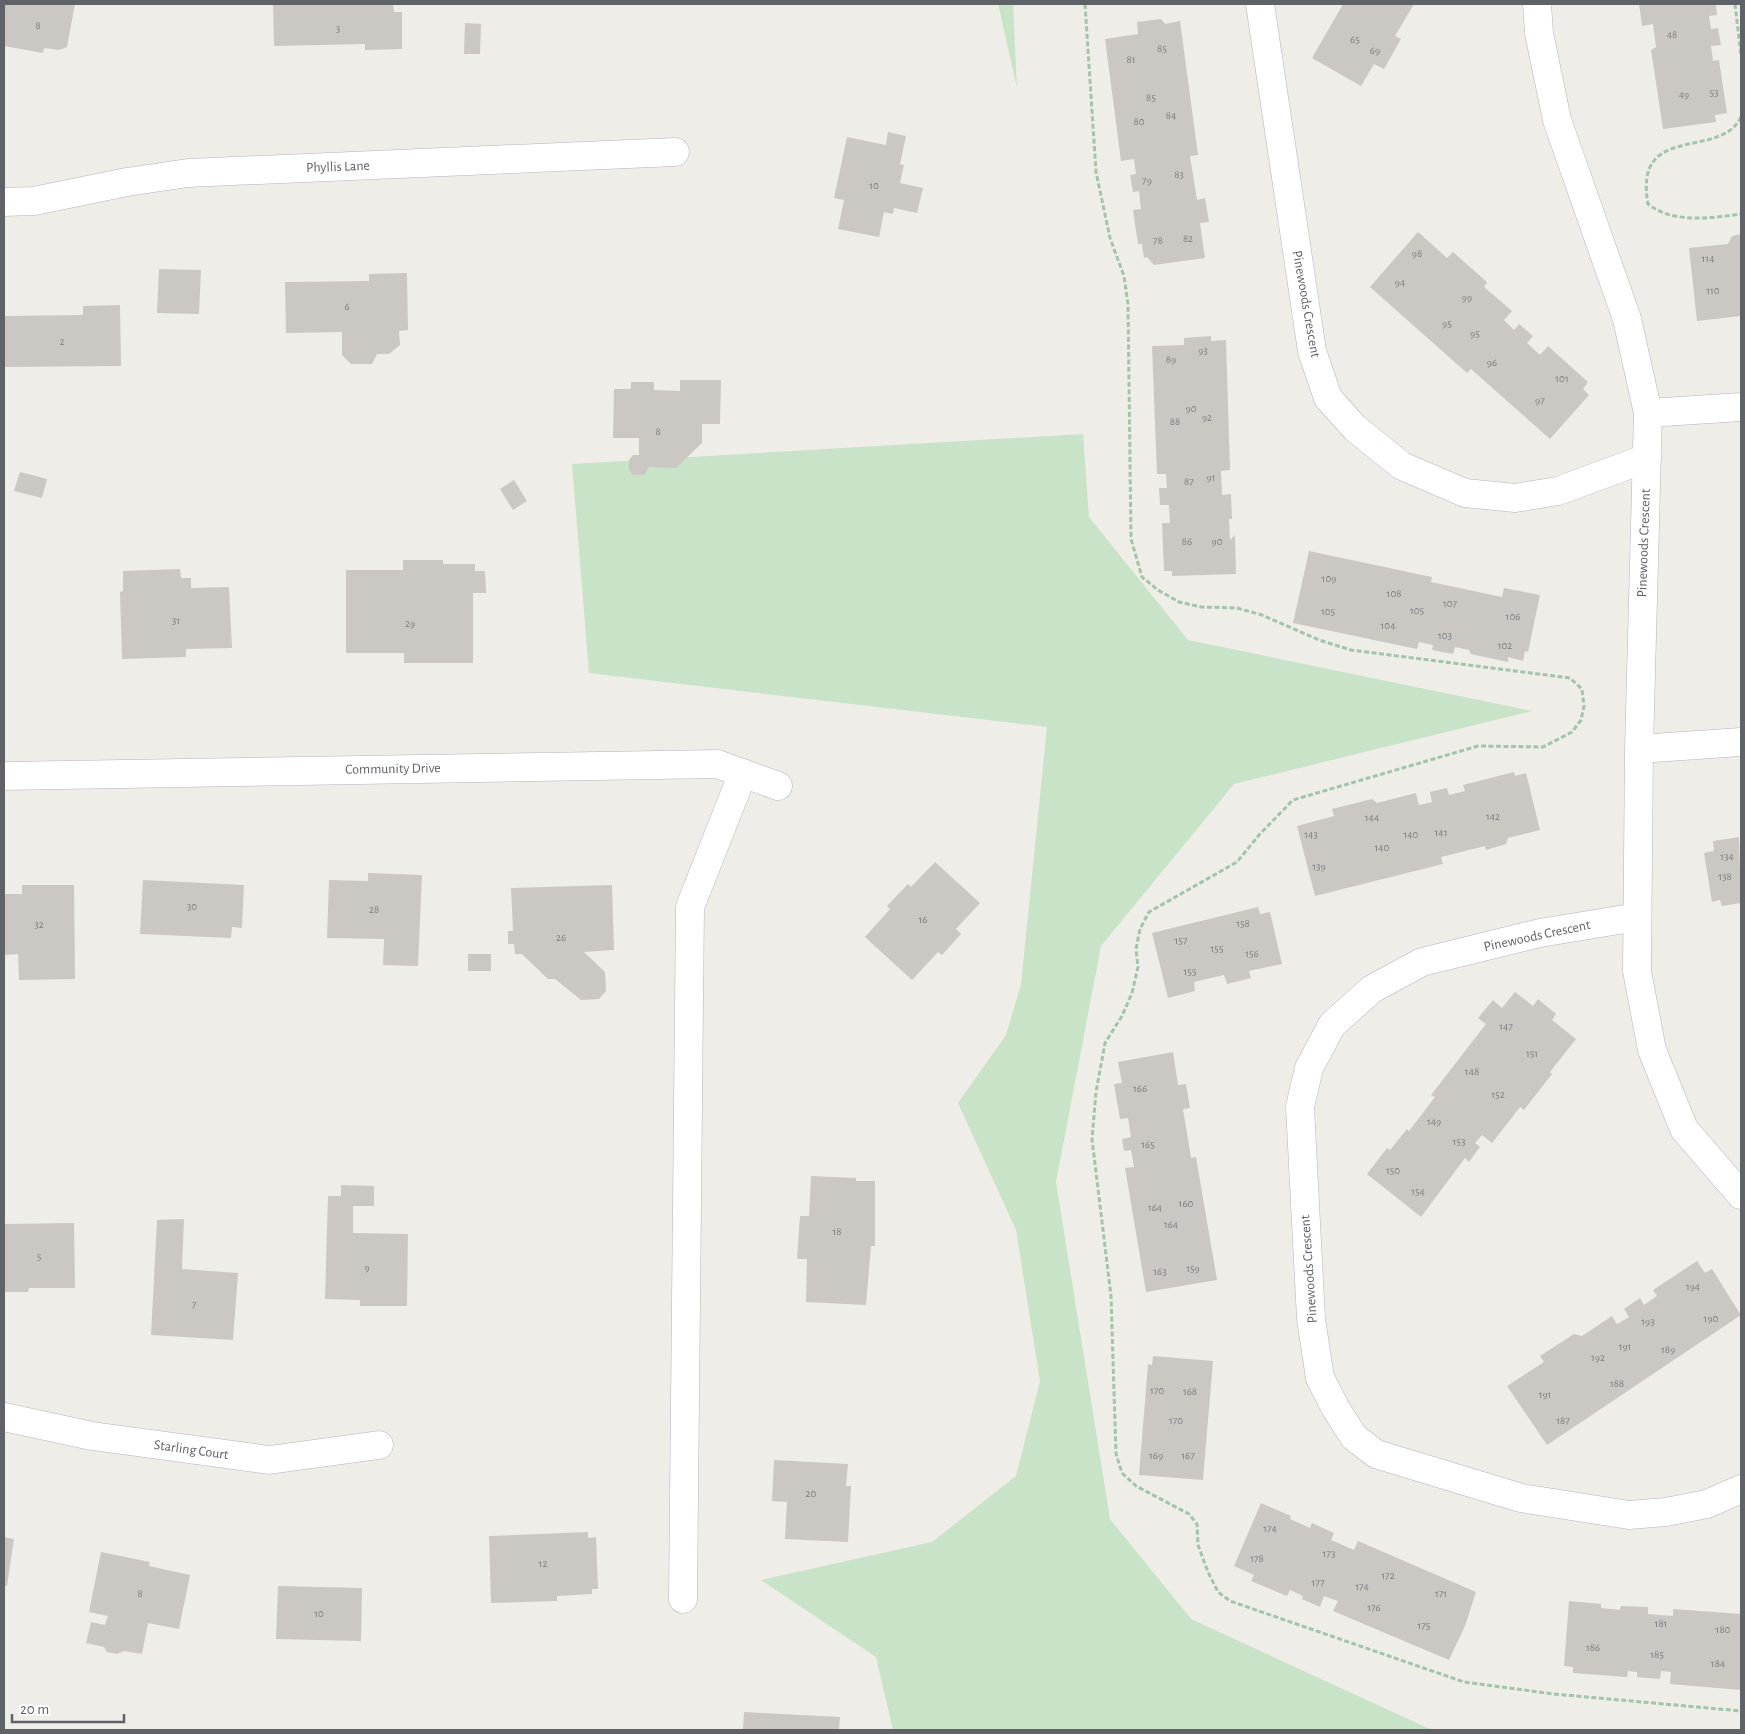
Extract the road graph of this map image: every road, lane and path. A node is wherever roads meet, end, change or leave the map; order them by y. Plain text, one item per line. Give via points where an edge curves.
1 (1086, 4) edge
2 (1260, 4) edge
3 (1537, 4) edge
4 (1735, 4) edge
5 (1741, 55) edge
6 (1741, 117) edge
7 (675, 152) dead end
8 (4, 202) edge
9 (1741, 214) edge
10 (1741, 407) edge
11 (1648, 412) junction
12 (1647, 458) junction
13 (1741, 742) edge
14 (1639, 748) junction
15 (743, 774) junction
16 (4, 776) edge
17 (778, 786) dead end
18 (1638, 917) junction
19 (1741, 1195) edge
20 (4, 1416) edge
21 (379, 1445) dead end
22 (1741, 1489) edge
23 (683, 1599) dead end
24 (1741, 1711) edge

1 - 24 path via 1096,172 1110,238 1124,276 1128,304 1131,539 1142,577 1179,602 1201,607 1237,608 1351,650 1570,678 1582,689 1584,706 1581,720 1572,732 1543,747 1478,746 1293,800 1258,834 1238,862 1150,912 1140,929 1136,949 1138,968 1132,993 1122,1016 1104,1043 1092,1140 1112,1296 1114,1421 1116,1454 1122,1473 1136,1486 1189,1514 1197,1524 1198,1546 1208,1572 1218,1592 1230,1600 1464,1682 1554,1694
2 - 12 street, Pinewoods Crescent via 1312,351 1328,398 1355,428 1402,466 1465,493 1515,498 1558,490
3 - 11 street, Pinewoods Crescent via 1539,33 1556,120 1627,319
4 - 5 path
6 - 9 path via 1737,126 1722,134 1658,155 1649,168 1645,186 1648,204 1659,212 1716,217
7 - 8 street, Phyllis Lane via 188,173 34,201
10 - 11 street
11 - 12 street, Pinewoods Crescent
12 - 14 street, Pinewoods Crescent
13 - 14 street
14 - 18 street, Pinewoods Crescent
15 - 16 street, Community Drive via 717,764
15 - 17 street, Community Drive
15 - 23 street via 690,908
18 - 19 street, Pinewoods Crescent via 1637,971 1652,1050 1684,1129
18 - 22 street, Pinewoods Crescent via 1540,932 1422,962 1372,989 1332,1025 1309,1068 1300,1107 1311,1319 1320,1378 1354,1437 1376,1454 1521,1498 1629,1515 1707,1504
20 - 21 street, Starling Court via 92,1436 269,1460

